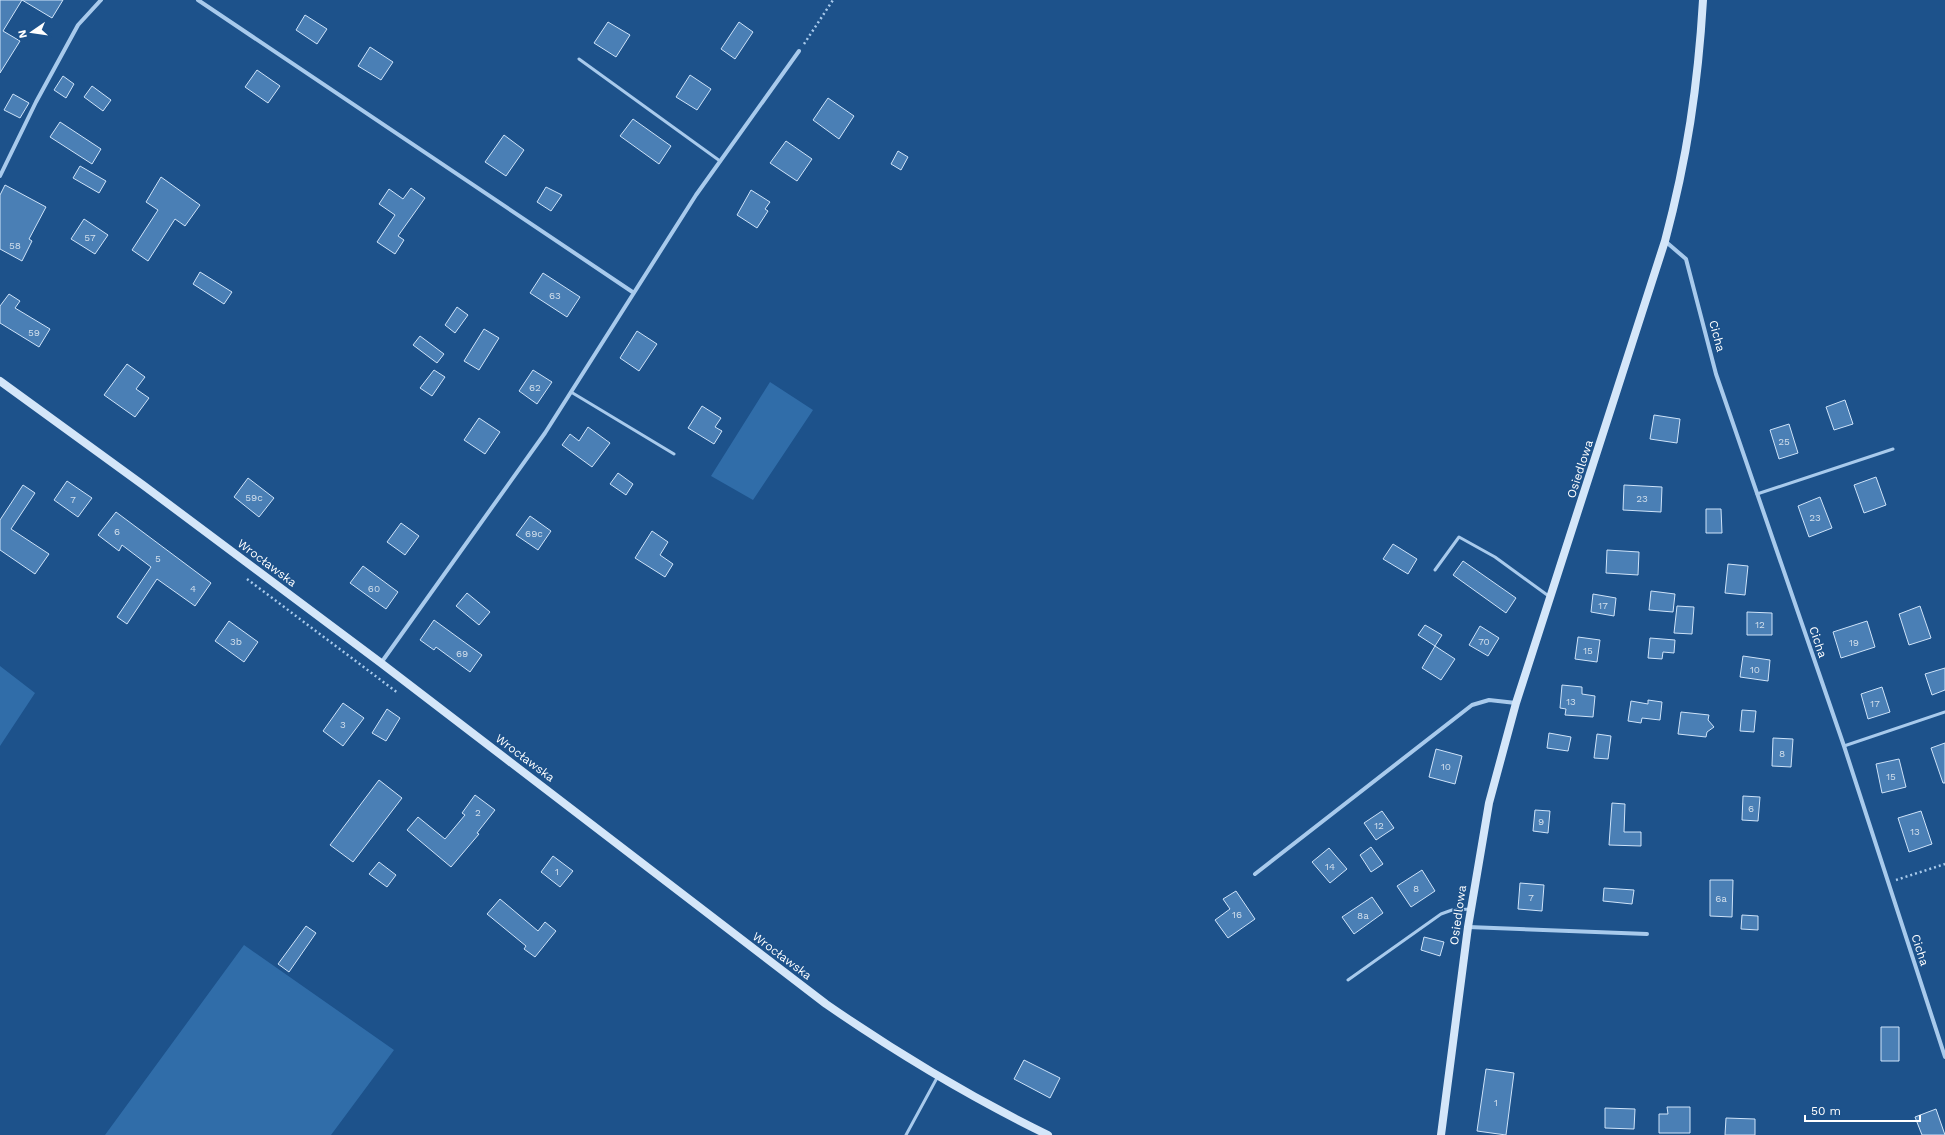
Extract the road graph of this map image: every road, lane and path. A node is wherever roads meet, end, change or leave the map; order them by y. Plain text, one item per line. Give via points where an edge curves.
1 (101, 0) edge
2 (198, 0) edge
3 (833, 0) edge
4 (1703, 0) edge
5 (799, 51) joint
6 (579, 59) dead end
7 (720, 161) junction
8 (0, 176) edge
9 (1665, 241) junction
10 (634, 293) junction
11 (0, 381) edge
12 (571, 392) junction
13 (1893, 449) dead end
14 (674, 454) dead end
15 (1757, 494) junction
16 (1435, 570) dead end
17 (1550, 597) junction
18 (381, 663) junction
19 (1516, 703) junction
20 (1945, 712) edge
21 (1844, 746) junction
22 (1945, 864) edge
23 (1255, 874) dead end
24 (1888, 883) junction
25 (1471, 908) junction
26 (1468, 927) junction
27 (1647, 934) dead end
28 (1348, 980) dead end
29 (1945, 1057) edge
30 (938, 1076) junction
31 (906, 1135) edge
32 (1048, 1135) edge
33 (1441, 1135) edge

1 - 8 street via 78,26 36,102
2 - 10 street
3 - 5 path
4 - 9 street, Osiedlowa via 1690,132 1680,186
5 - 7 street
6 - 7 lane
7 - 10 street
9 - 15 street, Cicha via 1686,259 1716,374
9 - 17 street, Osiedlowa
10 - 12 street
11 - 18 street, Wrocławska
12 - 14 lane
12 - 18 street
13 - 15 lane
15 - 21 street, Cicha
16 - 17 lane via 1459,537 1495,557
17 - 19 street, Osiedlowa
18 - 30 street, Wrocławska via 774,965 880,1041
19 - 23 street via 1490,700 1472,705
19 - 25 street, Osiedlowa via 1489,803
20 - 21 lane
21 - 24 street, Cicha
22 - 24 path
24 - 29 street, Cicha
25 - 26 street, Osiedlowa
25 - 28 lane via 1441,914
26 - 27 street
26 - 33 street, Osiedlowa
30 - 31 lane
30 - 32 street, Wrocławska

